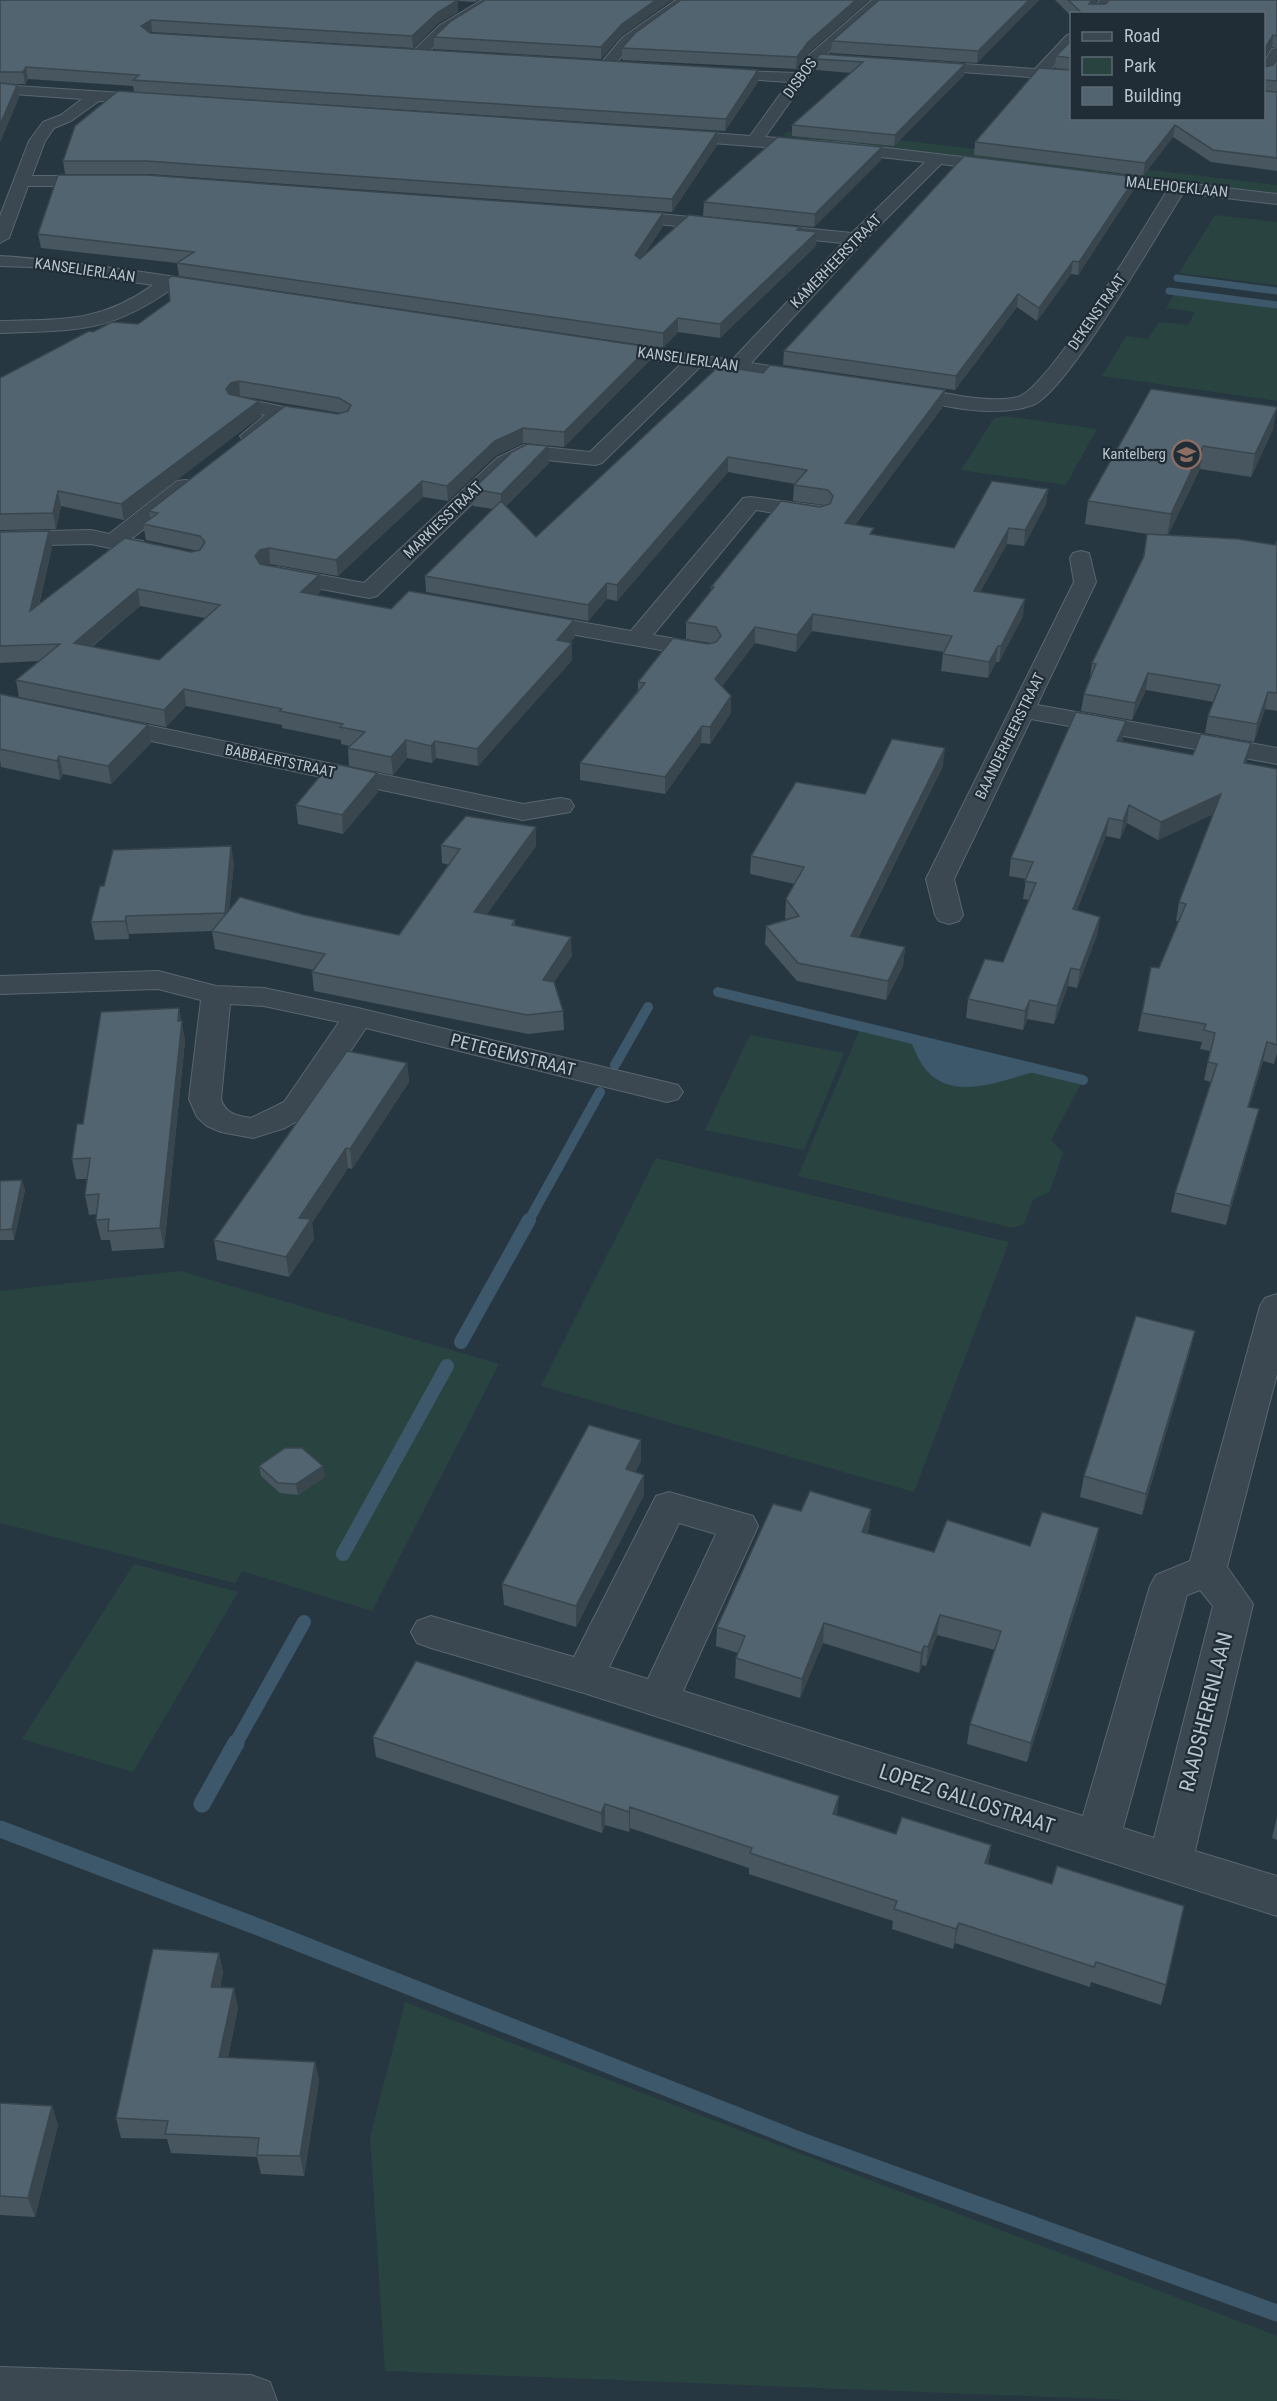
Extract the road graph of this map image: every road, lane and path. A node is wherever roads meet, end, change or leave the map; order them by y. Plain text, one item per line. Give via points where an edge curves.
1 (492, 0) edge
2 (685, 0) edge
3 (880, 0) edge
4 (1107, 0) edge
5 (458, 5) dead end
6 (479, 8) junction
7 (1097, 12) edge
8 (1070, 39) edge
9 (1277, 52) edge
10 (441, 56) edge
11 (814, 58) junction
12 (838, 59) edge
13 (909, 64) edge
14 (628, 68) edge
15 (1265, 70) edge
16 (697, 72) edge
17 (1039, 73) junction
18 (1070, 76) edge
19 (799, 78) junction
20 (0, 89) edge
21 (57, 93) junction
22 (96, 96) junction
23 (166, 100) edge
24 (48, 125) junction
25 (802, 128) edge
26 (661, 134) edge
27 (869, 135) edge
28 (755, 140) junction
29 (938, 158) junction
30 (1020, 168) edge
31 (1078, 176) edge
32 (22, 181) junction
33 (116, 181) edge
34 (1178, 187) junction
35 (1277, 199) edge
36 (597, 214) edge
37 (0, 238) edge
38 (856, 239) junction
39 (0, 261) edge
40 (170, 282) junction
41 (228, 291) edge
42 (0, 327) edge
43 (592, 345) edge
44 (695, 361) junction
45 (737, 366) junction
46 (830, 380) edge
47 (877, 387) edge
48 (240, 404) edge
49 (282, 411) junction
50 (305, 415) edge
51 (235, 448) edge
52 (198, 477) edge
53 (819, 513) edge
54 (0, 539) edge
55 (113, 542) junction
56 (159, 551) edge
57 (1081, 558) dead end
58 (270, 573) edge
59 (369, 591) junction
60 (392, 595) dead end
61 (509, 616) edge
62 (637, 639) junction
63 (706, 651) edge
64 (1023, 710) junction
65 (79, 719) edge
66 (1277, 756) edge
67 (561, 806) dead end
68 (949, 915) dead end
69 (0, 985) edge
70 (216, 995) junction
71 (358, 1017) junction
72 (667, 1092) dead end
73 (1277, 1306) edge
74 (1207, 1570) junction
75 (431, 1632) dead end
76 (584, 1676) junction
77 (658, 1701) junction
78 (1098, 1840) junction
79 (1170, 1862) junction
80 (1277, 1896) edge
81 (0, 2393) edge
82 (251, 2401) edge

1 - 6 street
2 - 14 street via 628,40 600,66
3 - 11 street, DISBOS
4 - 7 street
5 - 6 street
6 - 10 street via 412,54
8 - 17 street
9 - 15 street
11 - 12 street
11 - 19 street, DISBOS
13 - 17 street
16 - 19 street
17 - 18 street
19 - 28 street, DISBOS via 774,126
20 - 21 street
21 - 22 street
21 - 24 street via 44,116
22 - 23 street
22 - 24 street via 66,118
24 - 32 street
25 - 27 street
26 - 28 street
28 - 29 street
29 - 30 street
29 - 38 street, KAMERHEERSTRAAT
31 - 34 street, MALEHOEKLAAN
32 - 33 street
32 - 37 street
34 - 35 street, MALEHOEKLAAN
34 - 47 street, DEKENSTRAAT via 1122,278 1041,393 1016,403 993,404
36 - 38 street
38 - 45 street, KAMERHEERSTRAAT
39 - 40 street, KANSELIERLAAN
40 - 41 street, KANSELIERLAAN
40 - 42 street, KANSELIERLAAN via 108,318 85,323
43 - 44 street, KANSELIERLAAN
44 - 45 street, KANSELIERLAAN
44 - 59 street, MARKIESSTRAAT via 595,459 524,451 504,462
45 - 46 street, KANSELIERLAAN
48 - 49 street
49 - 50 street
49 - 51 street
52 - 55 street
53 - 62 street via 751,503
54 - 55 street via 91,537
55 - 56 street
57 - 64 street, BAANDERHEERSTRAAT via 1085,582
58 - 59 street
59 - 60 street
61 - 62 street
62 - 63 street
64 - 66 street
64 - 68 street, BAANDERHEERSTRAAT via 940,879
65 - 67 street, BABBAERTSTRAAT via 523,812
69 - 70 street, PETEGEMSTRAAT via 158,980
70 - 71 street, PETEGEMSTRAAT via 264,997
70 - 71 street via 205,1099 208,1110 232,1125 253,1128 274,1122 295,1109
71 - 72 street, PETEGEMSTRAAT
73 - 74 street
74 - 78 street via 1170,1586
74 - 79 street, RAADSHERENLAAN via 1233,1604
75 - 76 street, LOPEZ GALLOSTRAAT
76 - 77 street, LOPEZ GALLOSTRAAT
76 - 77 street via 669,1506 739,1526
77 - 78 street, LOPEZ GALLOSTRAAT
78 - 79 street, LOPEZ GALLOSTRAAT
79 - 80 street, LOPEZ GALLOSTRAAT
81 - 82 street

